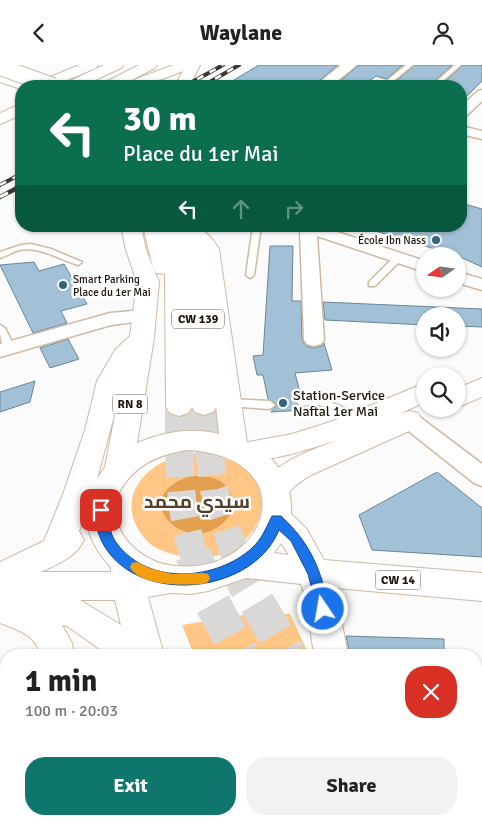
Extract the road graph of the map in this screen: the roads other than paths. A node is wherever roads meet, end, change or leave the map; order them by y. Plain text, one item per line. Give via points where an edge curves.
1 (116, 65) edge
2 (150, 65) edge
3 (186, 65) edge
4 (193, 65) edge
5 (350, 65) edge
6 (410, 65) edge
7 (458, 65) edge
8 (0, 67) edge
9 (90, 71) edge
10 (0, 77) edge
11 (36, 80) edge
12 (74, 80) edge
13 (121, 80) edge
14 (147, 80) edge
15 (185, 80) edge
16 (330, 80) edge
17 (391, 80) edge
18 (441, 80) edge
19 (15, 82) edge
20 (482, 94) edge
21 (467, 108) edge
22 (15, 112) edge
23 (0, 119) edge
24 (467, 131) edge
25 (482, 135) edge
26 (132, 232) edge
27 (145, 232) edge
28 (154, 232) edge
29 (189, 232) edge
30 (191, 232) edge
31 (195, 232) edge
32 (256, 232) edge
33 (305, 232) edge
34 (320, 232) edge
35 (346, 232) edge
36 (340, 239) junction
37 (0, 255) edge
38 (398, 258) junction
39 (78, 262) dead end
40 (416, 264) edge
41 (250, 275) dead end
42 (466, 280) edge
43 (148, 282) junction
44 (372, 284) dead end
45 (482, 285) edge
46 (143, 327) junction
47 (0, 328) edge
48 (178, 328) junction
49 (314, 340) dead end
50 (5, 350) edge
51 (482, 366) edge
52 (466, 373) edge
53 (482, 387) edge
54 (466, 394) edge
55 (416, 396) edge
56 (302, 401) dead end
57 (230, 403) junction
58 (270, 405) dead end
59 (204, 406) tunnel mouth
60 (179, 407) tunnel mouth
61 (375, 414) junction
62 (416, 416) edge
63 (424, 417) edge
64 (238, 450) junction
65 (120, 469) junction
66 (482, 477) edge
67 (276, 504) junction
68 (101, 510) junction
69 (56, 550) junction
70 (241, 564) junction
71 (127, 573) junction
72 (314, 573) junction
73 (0, 577) edge
74 (482, 587) edge
75 (0, 592) edge
76 (0, 602) edge
77 (0, 610) edge
78 (56, 649) edge
79 (128, 649) edge
80 (146, 649) edge
81 (330, 649) edge

1 - 9 main road
2 - 13 main road
3 - 14 main road
4 - 15 main road
5 - 16 main road
6 - 17 lane
7 - 18 lane
8 - 11 main road, bridge
9 - 12 main road
10 - 19 main road
20 - 21 street
22 - 23 main road
24 - 25 street
26 - 43 main road, RN 8
27 - 43 main road, RN 8
28 - 48 main road via 170,307
29 - 48 main road, CW 139 via 176,253
30 - 59 main road, CW 139
31 - 57 main road via 209,249
32 - 41 lane
33 - 49 street
34 - 36 street
35 - 36 street
36 - 38 street
37 - 39 lane via 34,245
38 - 40 street
38 - 44 lane
42 - 45 street
43 - 46 main road, RN 8
46 - 50 street via 110,319
46 - 65 main road, RN 8
46 - 69 main road via 110,381 77,497
47 - 50 lane
48 - 60 main road, CW 139
51 - 52 main road
53 - 54 main road
55 - 61 main road
56 - 61 lane via 319,401 353,416
57 - 58 lane
57 - 64 main road
61 - 64 main road via 302,441
62 - 67 main road via 301,467 285,478
63 - 66 street
64 - 65 main road via 204,440 173,442 144,451
64 - 67 main road via 268,474
65 - 68 main road via 107,488
67 - 70 main road via 270,536 258,552
67 - 72 main road
68 - 69 main road via 85,528
68 - 71 main road via 106,537
69 - 73 main road
70 - 71 main road via 208,578 172,580
70 - 72 main road, CW 14
71 - 75 main road
71 - 80 main road
72 - 74 main road, CW 14
72 - 81 main road via 322,598
76 - 79 main road via 75,613
77 - 78 main road via 38,621 56,643

